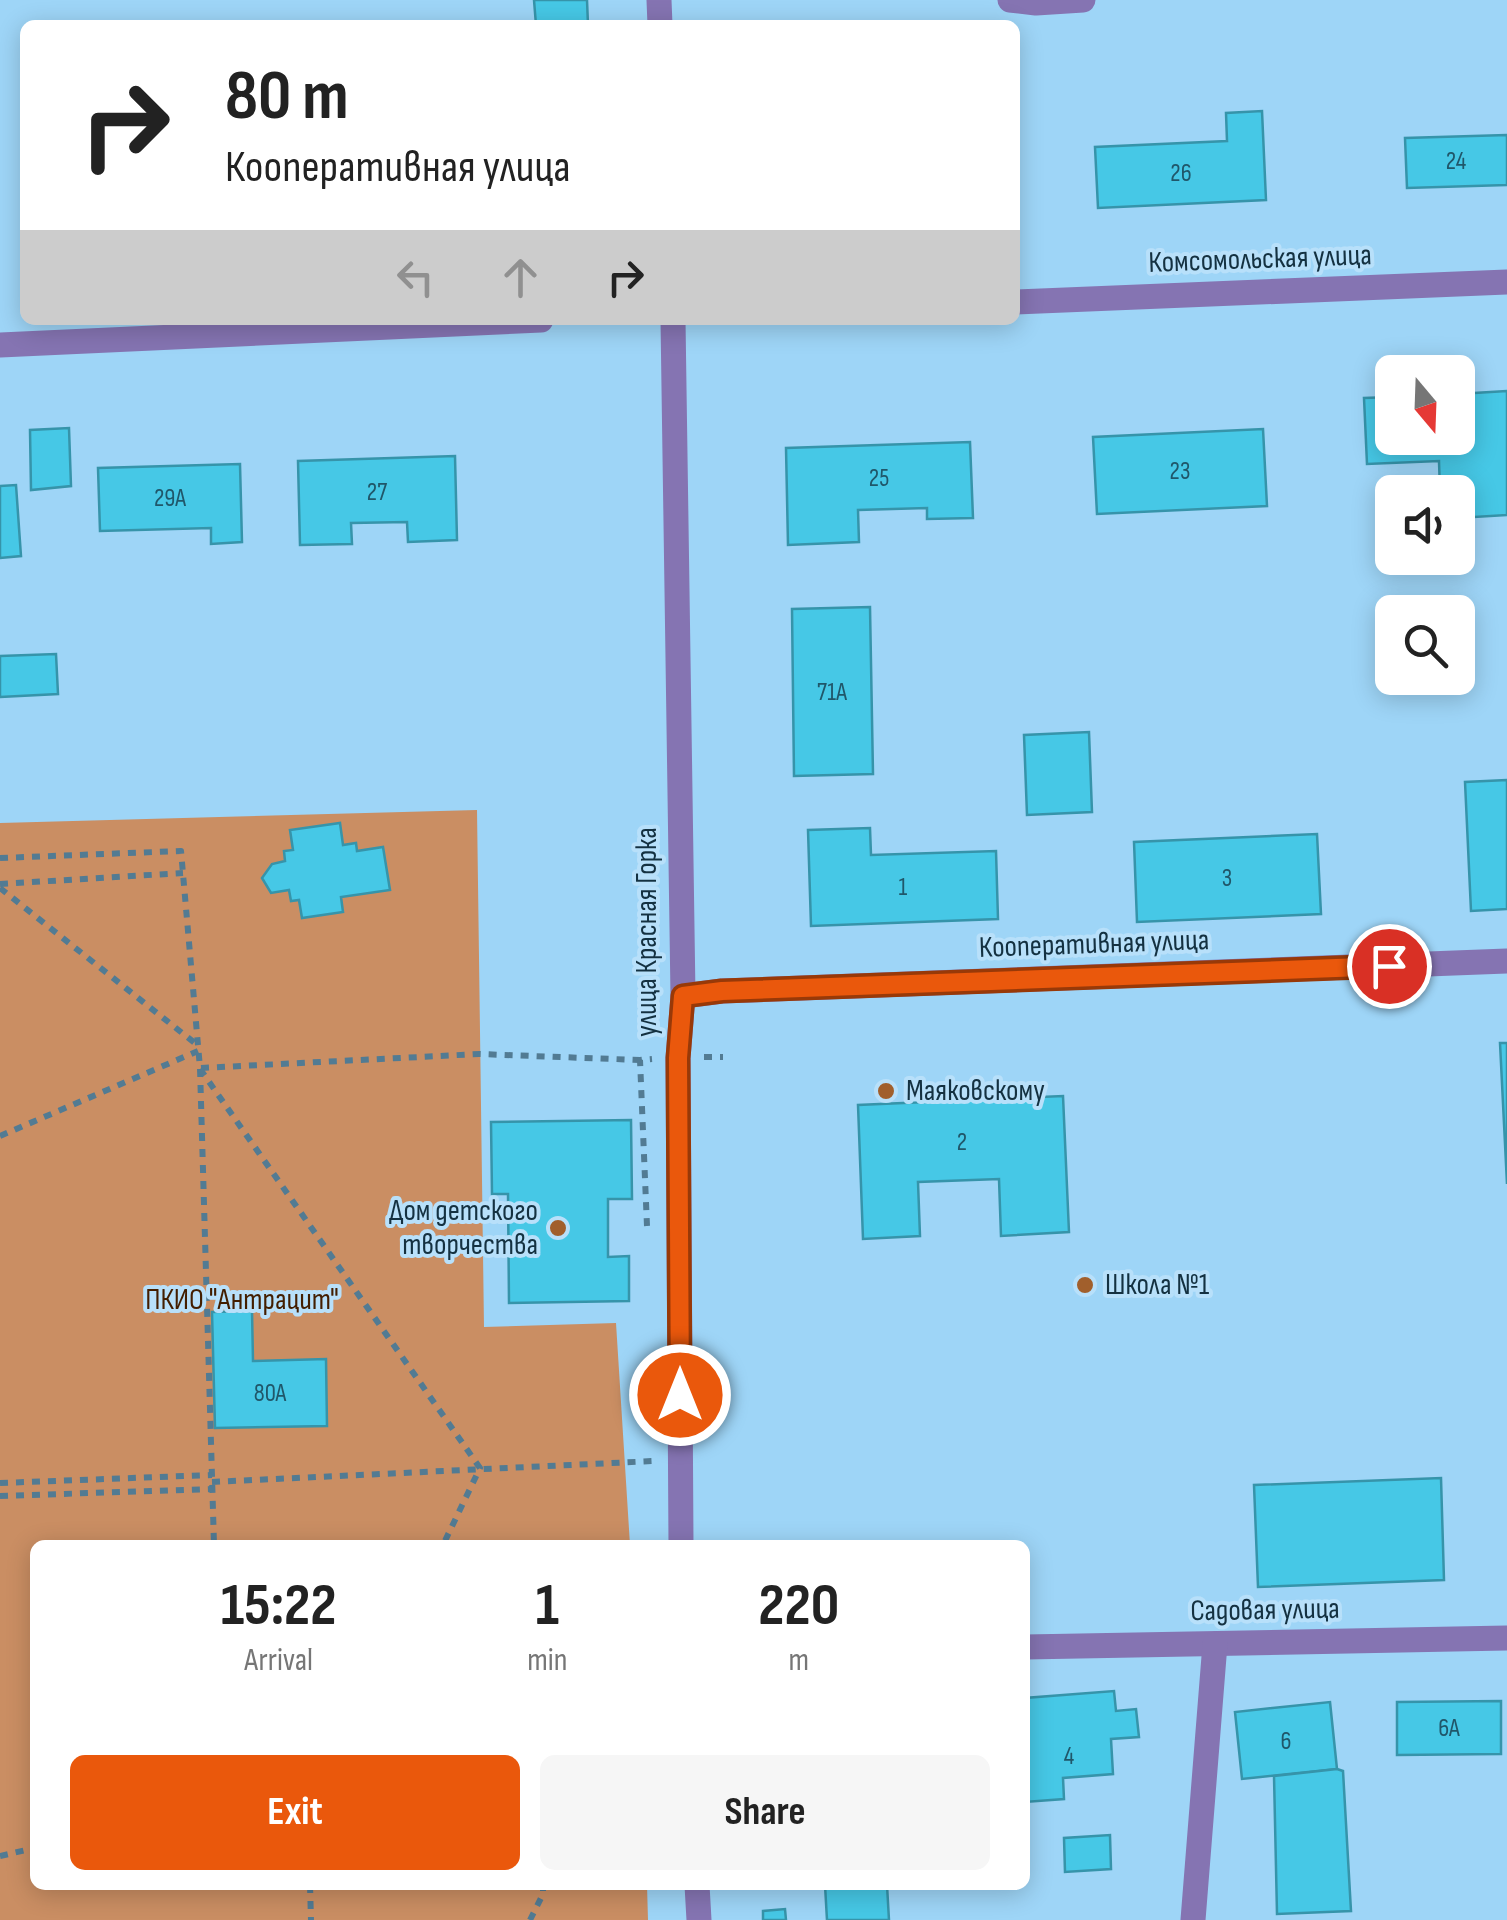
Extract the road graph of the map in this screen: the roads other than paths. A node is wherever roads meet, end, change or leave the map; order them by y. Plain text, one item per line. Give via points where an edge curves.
1 (1083, 0) edge
2 (1027, 1) edge
3 (1507, 282) edge
4 (1020, 302) edge
5 (432, 325) edge
6 (673, 325) edge
7 (0, 345) edge
8 (1507, 961) edge
9 (683, 996) junction
10 (682, 1540) edge
11 (1507, 1638) edge
12 (1215, 1644) junction
13 (1030, 1647) edge
14 (697, 1890) edge
15 (699, 1920) edge
16 (1193, 1920) edge

1 - 2 street
3 - 4 street, Комсомольская улица
5 - 7 street
6 - 9 street, улица Красная Горка
8 - 9 street, Кооперативная улица
9 - 10 street, улица Красная Горка
11 - 12 street, Садовая улица
12 - 13 street, Садовая улица
12 - 16 street
14 - 15 street

